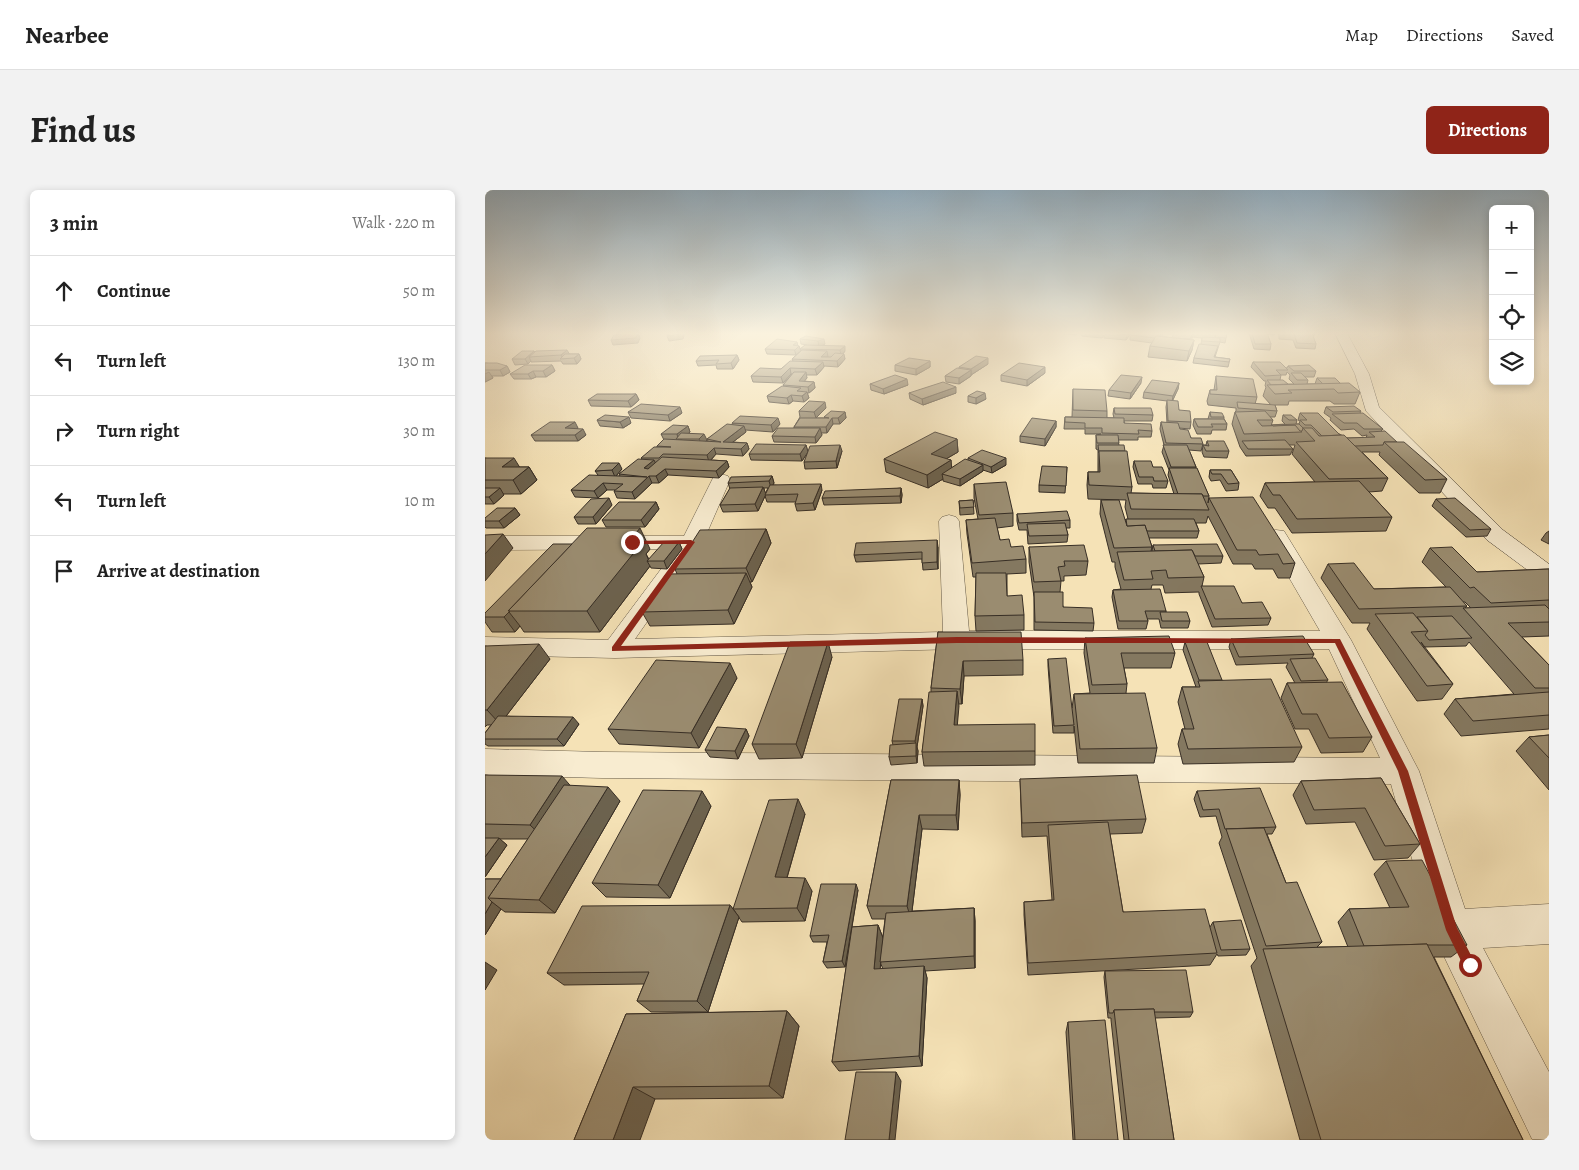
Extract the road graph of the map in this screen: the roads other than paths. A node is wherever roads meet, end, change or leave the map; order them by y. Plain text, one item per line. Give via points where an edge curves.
1 (1363, 377) edge
2 (721, 480) dead end
3 (1259, 508) edge
4 (949, 521) dead end
5 (691, 542) junction
6 (485, 543) edge
7 (1549, 574) edge
8 (957, 640) junction
9 (1337, 640) junction
10 (485, 646) edge
11 (615, 649) junction
12 (485, 762) edge
13 (1403, 771) junction
14 (1549, 924) edge
15 (1452, 930) junction
16 (1549, 1122) edge

1 - 7 street via 1372,408 1495,536
2 - 5 street
3 - 9 street
4 - 8 street
5 - 6 street
5 - 11 street
8 - 9 street
8 - 11 street
9 - 13 street
10 - 11 street
12 - 13 street
13 - 15 street
14 - 15 street
15 - 16 street

